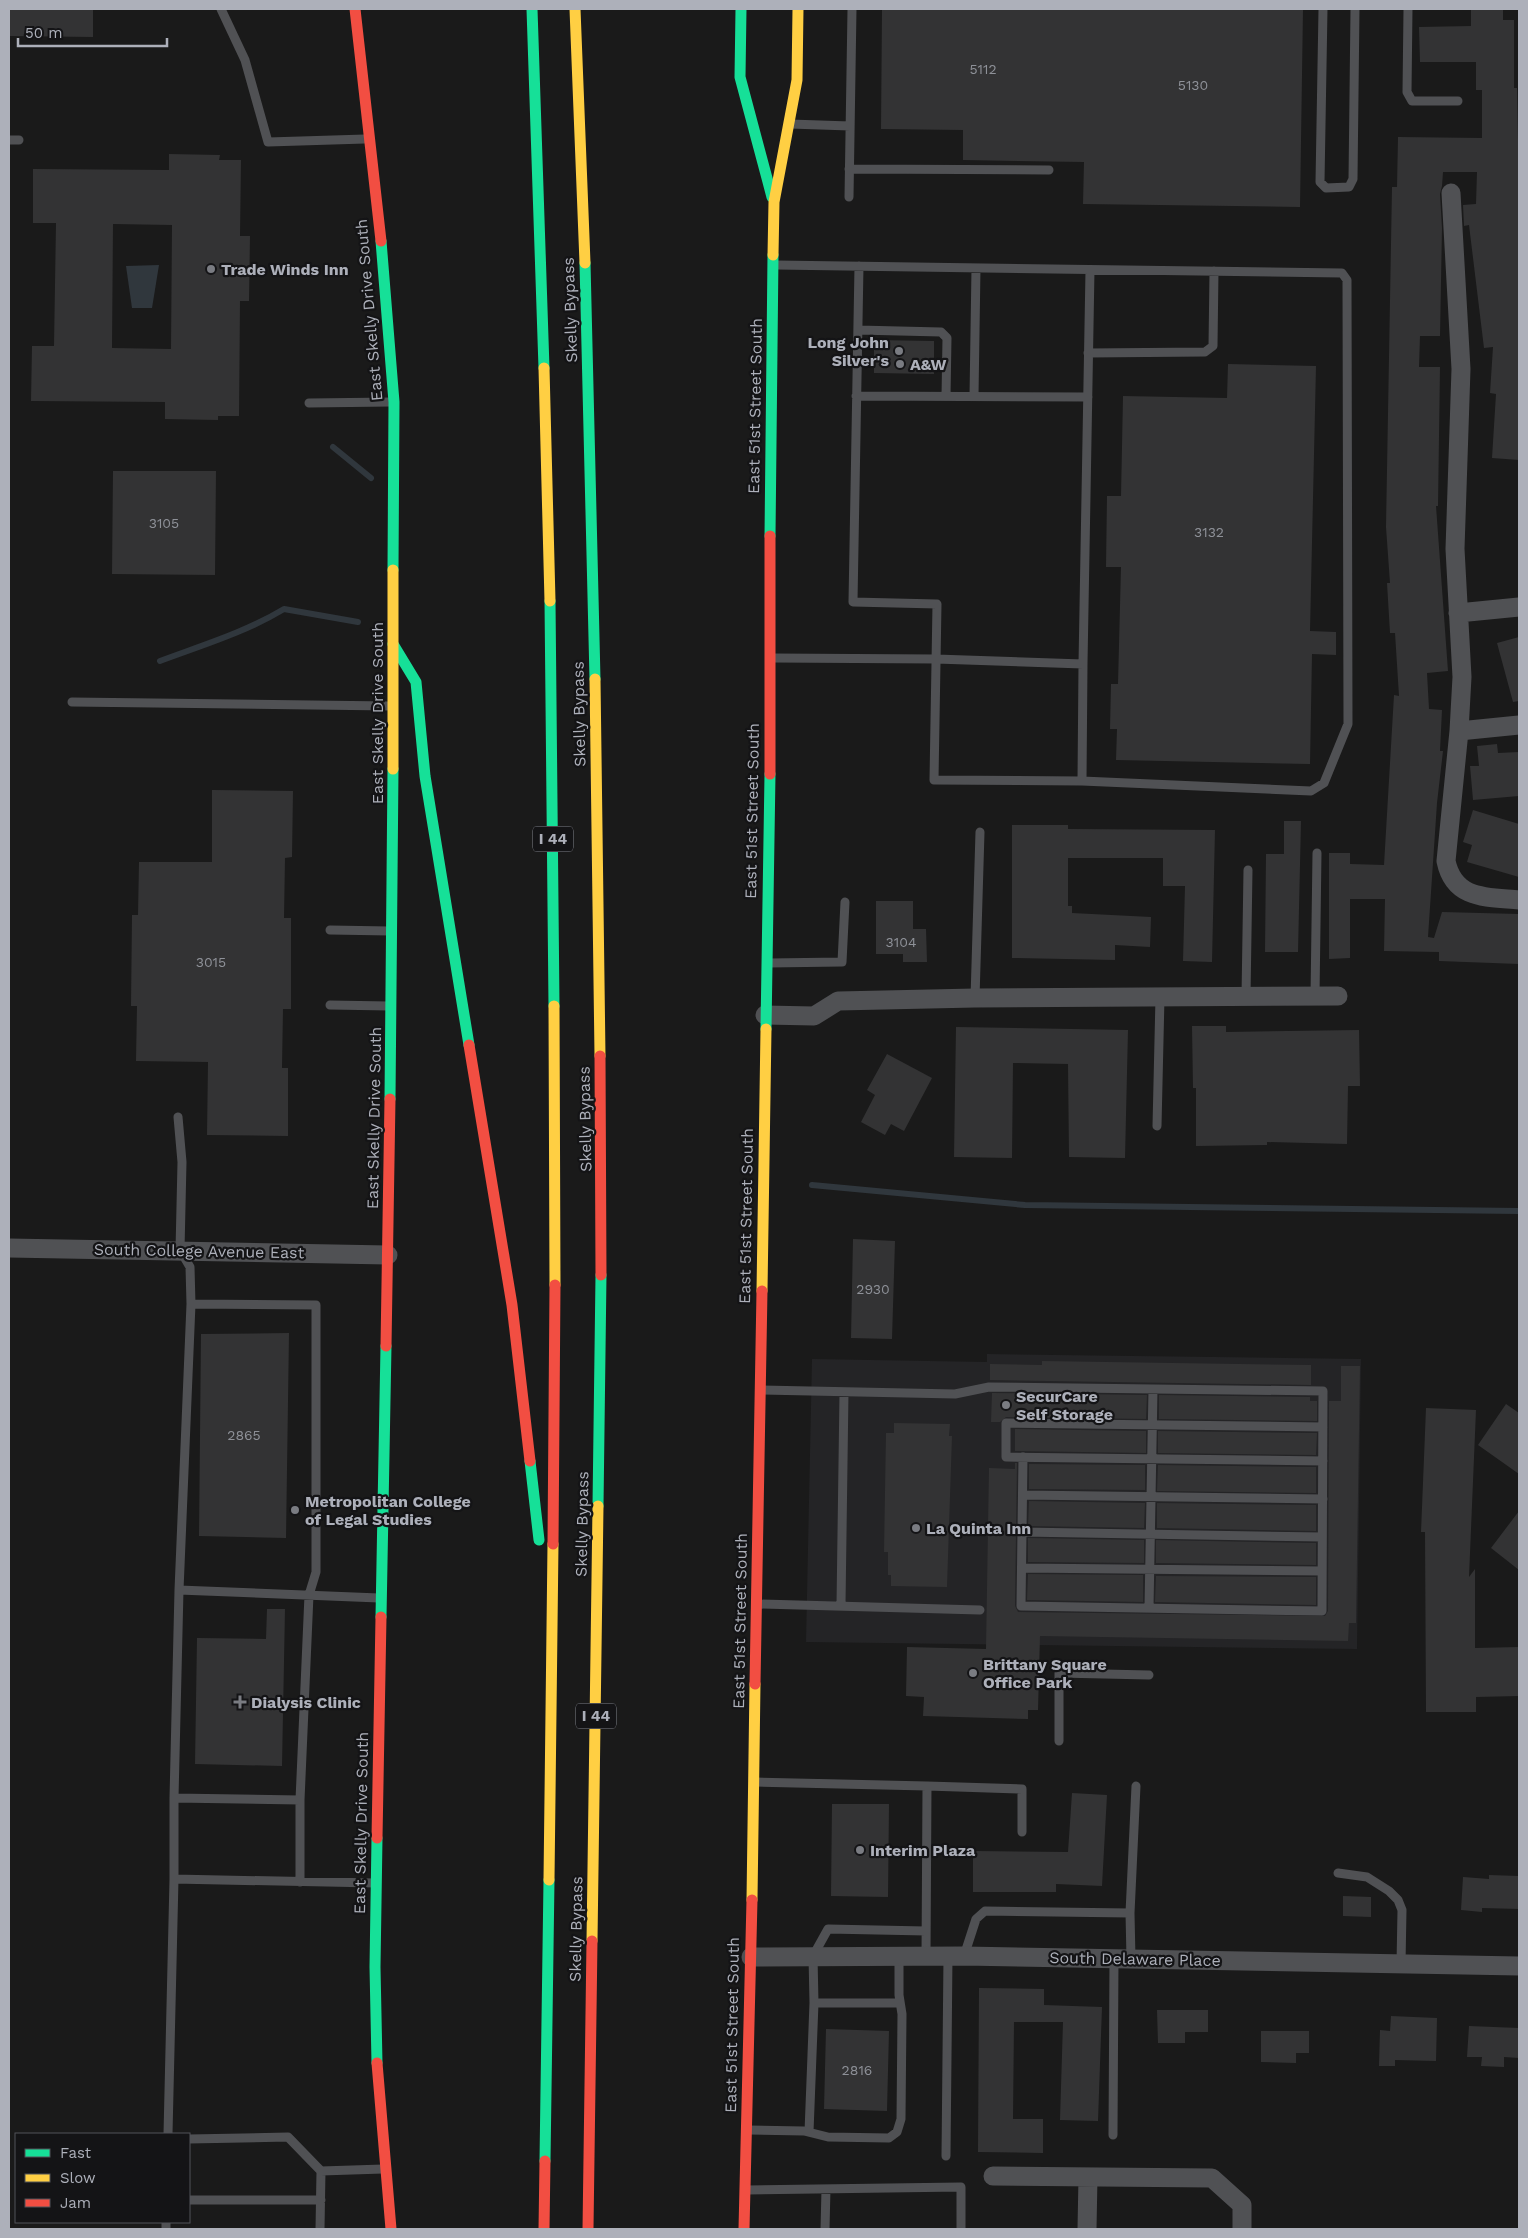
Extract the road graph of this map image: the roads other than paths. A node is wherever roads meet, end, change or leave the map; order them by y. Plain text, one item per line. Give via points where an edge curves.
1 (221, 9) edge
2 (355, 9) edge
3 (532, 9) edge
4 (575, 9) edge
5 (741, 9) edge
6 (798, 9) edge
7 (852, 9) edge
8 (1323, 9) edge
9 (1355, 9) edge
10 (1408, 9) edge
11 (1458, 101) dead end
12 (788, 124) junction
13 (850, 126) junction
14 (368, 139) junction
15 (9, 140) edge
16 (19, 140) dead end
17 (849, 169) junction
18 (1049, 170) dead end
19 (1451, 192) dead end
20 (849, 197) dead end
21 (774, 202) junction
22 (773, 265) junction
23 (859, 266) junction
24 (976, 268) junction
25 (1090, 270) junction
26 (1214, 271) junction
27 (858, 330) junction
28 (1088, 353) junction
29 (856, 396) junction
30 (946, 396) junction
31 (974, 396) junction
32 (1088, 397) junction
33 (394, 402) junction
34 (309, 403) dead end
35 (1519, 607) edge
36 (1458, 613) junction
37 (393, 644) junction
38 (770, 658) junction
39 (936, 659) junction
40 (1083, 664) junction
41 (72, 702) dead end
42 (393, 706) junction
43 (1519, 725) edge
44 (1459, 731) junction
45 (1082, 781) junction
46 (980, 832) dead end
47 (1317, 853) dead end
48 (1248, 870) dead end
49 (1519, 900) edge
50 (845, 902) dead end
51 (330, 930) dead end
52 (392, 932) junction
53 (766, 963) junction
54 (1246, 996) junction
55 (1316, 996) junction
56 (1338, 996) dead end
57 (1160, 997) junction
58 (975, 998) junction
59 (330, 1005) dead end
60 (392, 1006) junction
61 (765, 1015) junction
62 (178, 1117) dead end
63 (1157, 1126) dead end
64 (9, 1248) edge
65 (180, 1250) junction
66 (388, 1255) junction
67 (190, 1304) junction
68 (1153, 1389) junction
69 (759, 1390) junction
70 (844, 1392) junction
71 (1153, 1425) junction
72 (1323, 1427) junction
73 (1024, 1458) junction
74 (1152, 1459) junction
75 (1323, 1460) junction
76 (1023, 1495) junction
77 (1152, 1497) junction
78 (1323, 1499) junction
79 (1022, 1532) junction
80 (1150, 1534) junction
81 (1322, 1537) junction
82 (1022, 1568) junction
83 (1150, 1569) junction
84 (1322, 1571) junction
85 (179, 1590) junction
86 (309, 1595) junction
87 (381, 1598) junction
88 (756, 1604) junction
89 (840, 1605) junction
90 (1149, 1608) junction
91 (980, 1610) dead end
92 (554, 1670) junction
93 (1149, 1675) dead end
94 (1059, 1742) dead end
95 (753, 1782) junction
96 (927, 1786) junction
97 (1136, 1786) dead end
98 (174, 1798) junction
99 (300, 1800) junction
100 (1022, 1832) dead end
101 (1338, 1873) dead end
102 (174, 1879) junction
103 (300, 1882) junction
104 (375, 1883) junction
105 (1130, 1913) junction
106 (926, 1932) junction
107 (813, 1956) junction
108 (899, 1956) junction
109 (926, 1956) junction
110 (956, 1956) junction
111 (751, 1957) junction
112 (1122, 1959) junction
113 (1401, 1964) junction
114 (1519, 1966) edge
115 (814, 2003) junction
116 (900, 2003) junction
117 (746, 2130) junction
118 (810, 2132) junction
119 (168, 2133) edge
120 (1113, 2135) dead end
121 (190, 2139) edge
122 (946, 2156) dead end
123 (386, 2169) junction
124 (321, 2171) junction
125 (993, 2176) dead end
126 (1088, 2177) junction
127 (826, 2189) junction
128 (745, 2190) junction
129 (190, 2200) edge
130 (320, 2200) junction
131 (320, 2229) edge
132 (392, 2229) edge
133 (544, 2229) edge
134 (588, 2229) edge
135 (744, 2229) edge
136 (825, 2229) edge
137 (960, 2229) edge
138 (1087, 2229) edge
139 (1242, 2229) edge

1 - 14 lane via 245,60 268,142
2 - 14 main road, East Skelly Drive South
3 - 92 main road, Skelly Bypass / I 44 via 539,177 552,768
4 - 134 main road, Skelly Bypass / I 44 via 588,343 602,1202
5 - 21 main road, East 51st Street South via 740,77
6 - 12 main road, East 51st Street South via 797,80
7 - 13 lane
8 - 9 lane via 1320,182 1326,188 1349,187 1353,179
10 - 11 lane via 1407,92 1412,101
12 - 13 lane
12 - 21 main road, East 51st Street South
13 - 17 lane
14 - 33 main road, East Skelly Drive South
15 - 16 lane
17 - 18 lane
17 - 20 lane
19 - 36 street via 1461,370 1455,549
21 - 22 main road, East 51st Street South
22 - 23 lane
22 - 38 main road, East 51st Street South
23 - 24 lane
23 - 27 lane
24 - 25 lane
24 - 31 lane
25 - 26 lane
25 - 28 lane
26 - 28 lane via 1213,346 1205,352
26 - 45 lane via 1342,273 1346,280 1348,724 1324,783 1311,791
27 - 29 lane
27 - 30 lane via 941,332 947,338
28 - 32 lane
29 - 30 lane
29 - 39 lane via 853,602 938,604
30 - 31 lane
31 - 32 lane
32 - 40 lane
33 - 34 lane
33 - 37 main road, East Skelly Drive South
35 - 36 street
36 - 44 street via 1462,677
37 - 42 main road, East Skelly Drive South
37 - 92 main road via 416,682 426,785 512,1305
38 - 39 lane
38 - 53 main road, East 51st Street South
39 - 40 lane
39 - 45 lane via 934,780
40 - 45 lane
41 - 42 lane
42 - 52 main road, East Skelly Drive South
43 - 44 street
44 - 49 street via 1446,861 1449,874 1456,884 1479,896
46 - 58 lane
47 - 55 lane
48 - 54 lane
50 - 53 lane via 842,962
51 - 52 lane
52 - 60 main road, East Skelly Drive South
53 - 61 main road, East 51st Street South
54 - 55 street
54 - 57 street
55 - 56 street
57 - 58 street
57 - 63 lane
58 - 61 street via 838,1000 814,1016
59 - 60 lane
60 - 66 main road, East Skelly Drive South
61 - 69 main road, East 51st Street South
62 - 65 lane via 182,1162
64 - 65 street, South College Avenue East
65 - 66 street, South College Avenue East
65 - 67 lane via 190,1267
66 - 87 main road, East Skelly Drive South
67 - 85 lane
67 - 86 lane via 316,1305 316,1572
68 - 70 lane via 989,1387 955,1394
68 - 71 lane
68 - 72 lane via 1323,1391
69 - 70 lane
69 - 88 main road, East 51st Street South
70 - 89 lane
71 - 72 lane
71 - 73 lane via 1006,1423 1006,1457
71 - 74 lane
72 - 75 lane
73 - 74 lane
73 - 76 lane
74 - 75 lane
74 - 77 lane
75 - 78 lane
76 - 77 lane
76 - 79 lane
77 - 78 lane
77 - 80 lane
78 - 81 lane
79 - 80 lane
79 - 82 lane
80 - 81 lane
80 - 83 lane
81 - 84 lane
82 - 83 lane
82 - 90 lane via 1021,1606
83 - 84 lane
83 - 90 lane
84 - 90 lane via 1322,1611
85 - 86 lane
85 - 98 lane
86 - 87 lane
86 - 99 lane
87 - 104 main road, East Skelly Drive South
88 - 89 lane
88 - 95 main road, East 51st Street South
89 - 91 lane
92 - 133 main road, Skelly Bypass / I 44
93 - 94 lane via 1059,1673
95 - 96 lane
95 - 111 main road, East 51st Street South
96 - 100 lane via 1022,1789
96 - 106 lane
97 - 105 lane
98 - 99 lane
98 - 102 lane
99 - 103 lane
101 - 113 lane via 1367,1877 1398,1900 1402,1910
102 - 103 lane
102 - 119 lane
103 - 104 lane
104 - 123 main road, East Skelly Drive South via 377,2071
105 - 110 lane via 985,1911 976,1919
105 - 112 lane
106 - 107 lane via 828,1930
106 - 109 lane
107 - 108 street, South Delaware Place
107 - 111 street, South Delaware Place
107 - 115 lane
108 - 109 street, South Delaware Place
108 - 116 lane
109 - 110 street, South Delaware Place
110 - 112 street, South Delaware Place
110 - 122 lane
111 - 117 main road, East 51st Street South
112 - 113 street, South Delaware Place
112 - 120 lane
113 - 114 street, South Delaware Place
115 - 116 lane
115 - 118 lane
116 - 118 lane via 901,2119 897,2132 889,2138 828,2137
117 - 118 lane
117 - 128 main road, East 51st Street South
121 - 124 lane via 288,2137
123 - 124 lane
123 - 132 main road, East Skelly Drive South
124 - 130 lane
125 - 126 street
126 - 138 street
126 - 139 street via 1212,2178 1242,2205
127 - 128 lane
127 - 136 lane
127 - 137 lane via 961,2187
128 - 135 main road, East 51st Street South
129 - 130 lane
130 - 131 lane

